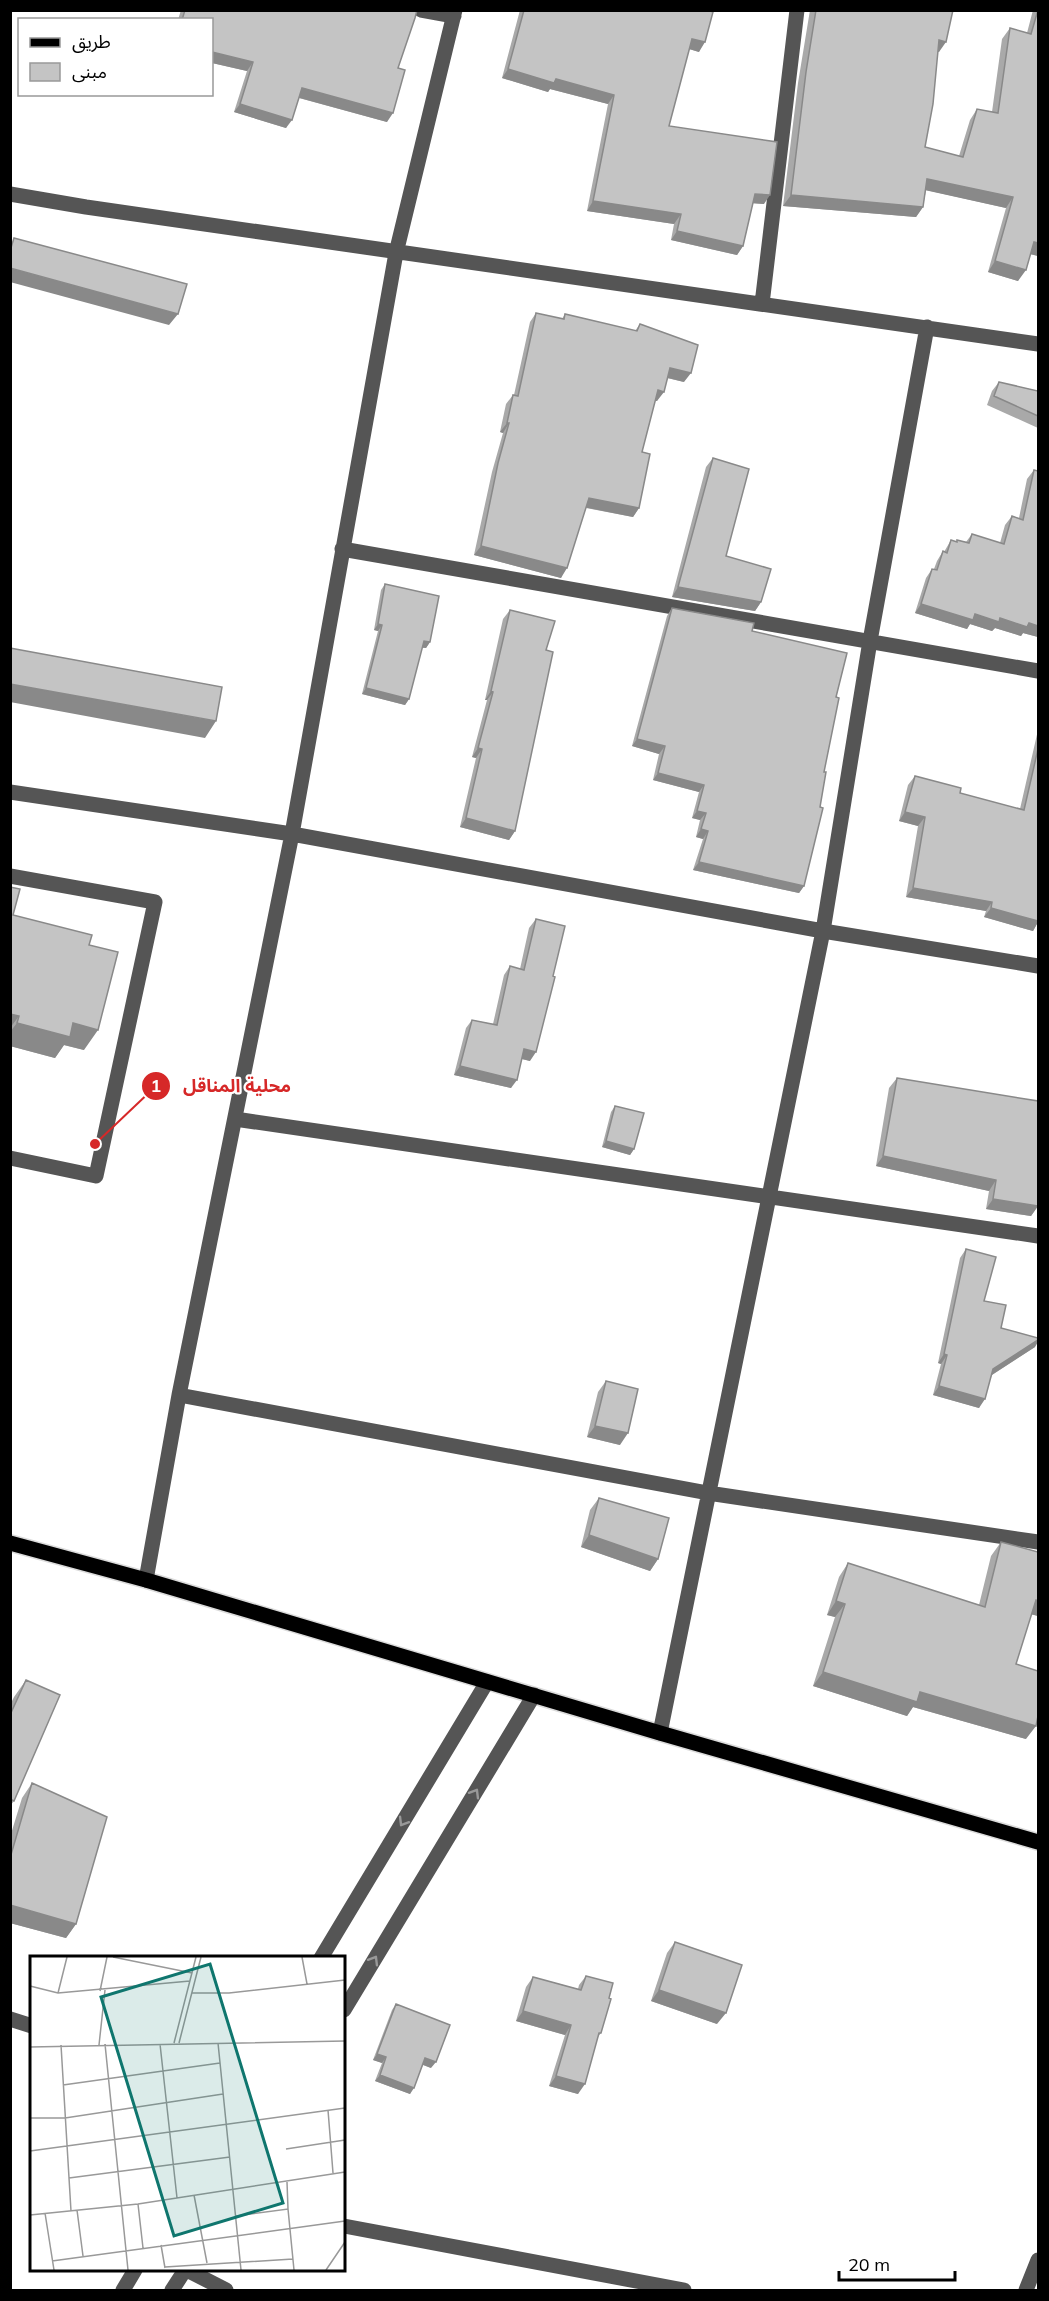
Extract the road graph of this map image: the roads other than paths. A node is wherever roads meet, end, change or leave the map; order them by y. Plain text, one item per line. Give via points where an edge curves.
1 (421, 10) edge
2 (797, 10) edge
3 (455, 13) edge
4 (10, 194) edge
5 (396, 253) junction
6 (762, 304) junction
7 (927, 327) junction
8 (1038, 344) edge
9 (342, 549) junction
10 (870, 641) junction
11 (1038, 671) edge
12 (10, 792) edge
13 (292, 834) junction
14 (10, 876) edge
15 (824, 932) junction
16 (1038, 966) edge
17 (235, 1119) junction
18 (10, 1158) edge
19 (769, 1197) junction
20 (1038, 1236) edge
21 (179, 1395) junction
22 (708, 1493) junction
23 (10, 1542) edge
24 (1038, 1542) edge
25 (146, 1580) junction
26 (488, 1682) junction
27 (534, 1695) junction
28 (660, 1733) junction
29 (1038, 1842) edge
30 (322, 1956) edge
31 (345, 2008) edge
32 (10, 2019) edge
33 (30, 2025) edge
34 (345, 2226) edge
35 (1038, 2260) edge
36 (134, 2271) edge
37 (185, 2271) edge
38 (188, 2271) edge
39 (123, 2290) edge
40 (172, 2290) edge
41 (226, 2290) edge
42 (684, 2290) edge
43 (1026, 2290) edge

1 - 3 street
2 - 6 street
3 - 5 street
4 - 5 street
5 - 6 street
5 - 9 street
6 - 7 street
7 - 8 street
7 - 10 street
9 - 10 street
9 - 13 street
10 - 11 street
10 - 15 street
12 - 13 street
13 - 15 street
13 - 17 street
14 - 18 street via 155,902 96,1176
15 - 16 street
15 - 19 street
17 - 19 street
17 - 21 street
19 - 20 street
19 - 22 street
21 - 22 street
21 - 25 street
22 - 24 street
22 - 28 street
23 - 25 main road
25 - 26 main road
26 - 27 main road
26 -> 30 street
27 - 28 main road
31 -> 27 street
28 - 29 main road
32 - 33 street
34 - 42 street
35 - 43 street
36 - 39 street
37 - 40 street
38 - 41 street

